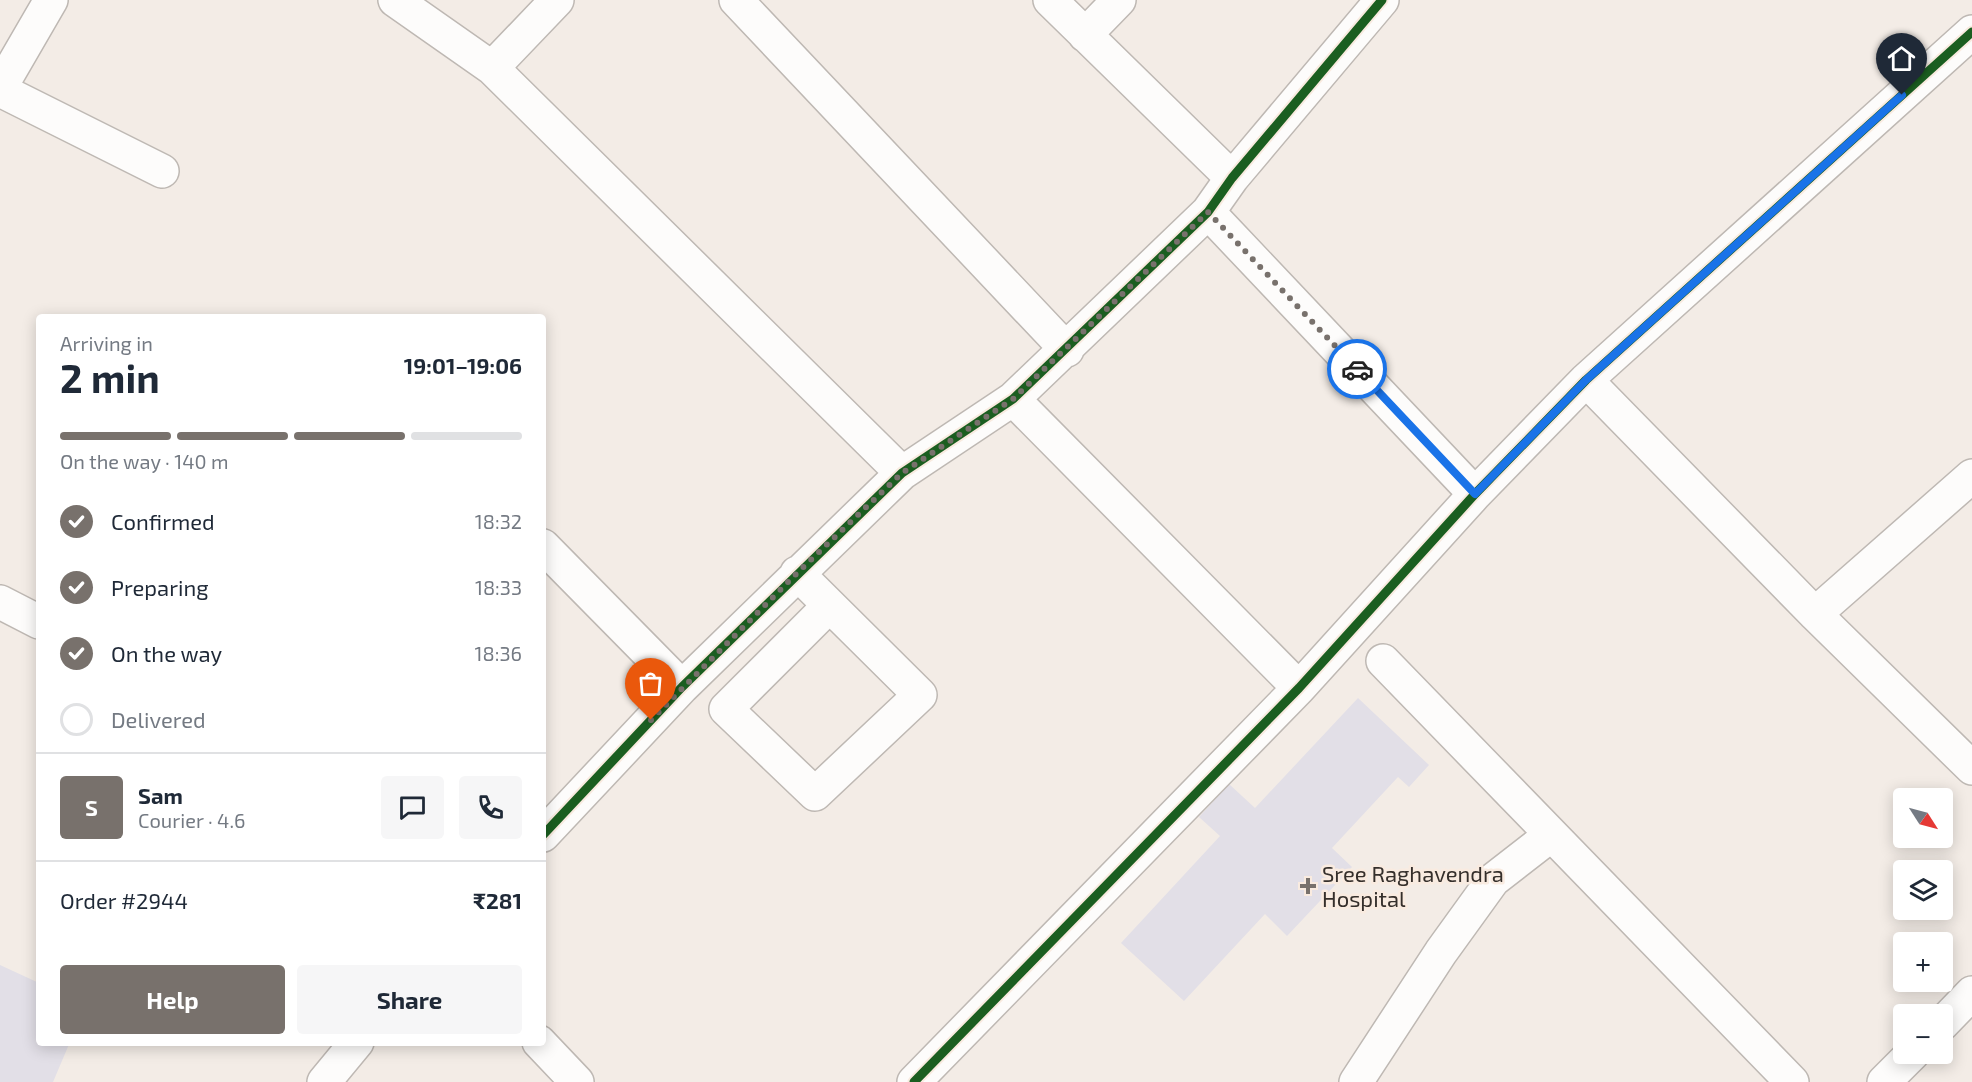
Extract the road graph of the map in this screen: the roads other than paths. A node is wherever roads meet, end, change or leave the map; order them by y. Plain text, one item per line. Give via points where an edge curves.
1 (51, 0) edge
2 (395, 0) edge
3 (557, 0) edge
4 (736, 0) edge
5 (1050, 0) edge
6 (1119, 0) edge
7 (1382, 0) edge
8 (1972, 32) edge
9 (1085, 35) junction
10 (492, 68) junction
11 (0, 89) edge
12 (162, 171) dead end
13 (1232, 178) junction
14 (1208, 212) junction
15 (1067, 350) junction
16 (1586, 380) junction
17 (1013, 399) junction
18 (902, 473) junction
19 (1972, 476) edge
20 (1475, 494) junction
21 (546, 549) edge
22 (797, 573) junction
23 (0, 602) edge
24 (829, 606) junction
25 (1815, 614) junction
26 (36, 620) edge
27 (1383, 661) dead end
28 (682, 687) junction
29 (1299, 688) junction
30 (1972, 768) edge
31 (546, 832) edge
32 (1551, 835) junction
33 (354, 1046) edge
34 (543, 1046) edge
35 (1902, 1064) edge
36 (324, 1082) edge
37 (577, 1082) edge
38 (914, 1082) edge
39 (1356, 1082) edge
40 (1792, 1082) edge
41 (1884, 1082) edge

1 - 11 street
2 - 10 street
3 - 10 street
4 - 15 street
5 - 9 street
6 - 9 street
7 - 13 street
8 - 16 street
9 - 13 street
10 - 18 street
11 - 12 street
13 - 14 street
14 - 15 street
14 - 20 street
15 - 17 street
16 - 20 street
16 - 25 street
17 - 18 street
17 - 29 street
18 - 22 street
19 - 25 street
20 - 29 street
21 - 28 street
22 - 24 street
22 - 28 street
23 - 26 street
24 - 24 street via 920,694 815,794 726,709
25 - 30 street
27 - 32 street
28 - 31 street
29 - 38 street
32 - 39 street via 1493,880
32 - 40 street
33 - 36 street
34 - 37 street
35 - 41 street

